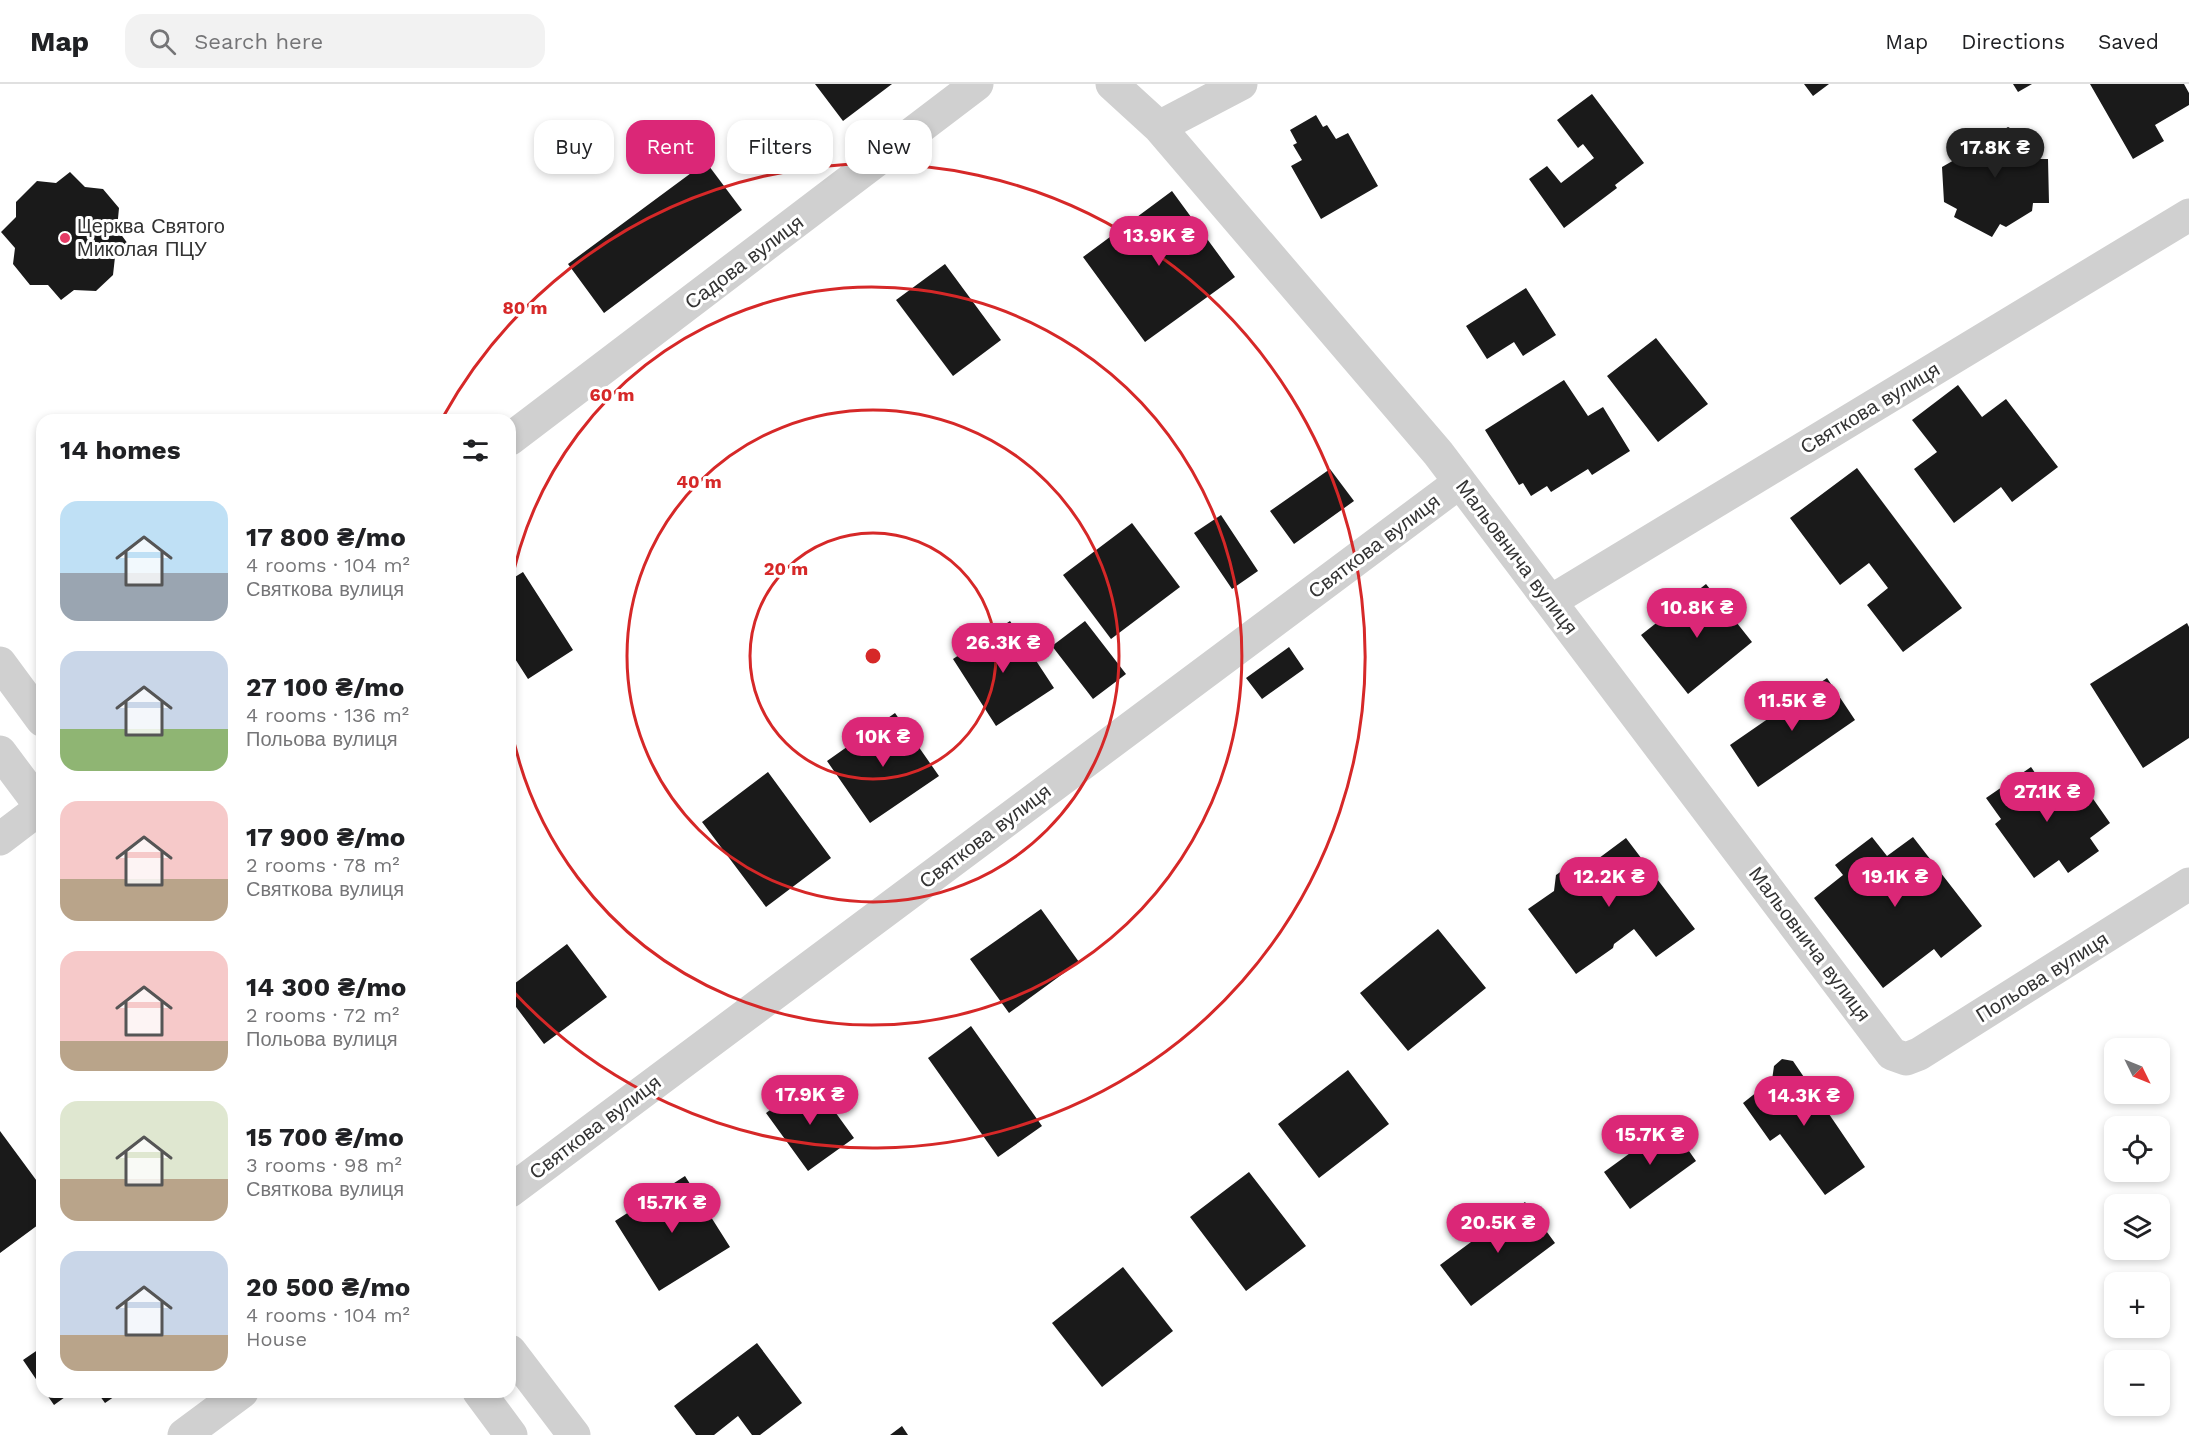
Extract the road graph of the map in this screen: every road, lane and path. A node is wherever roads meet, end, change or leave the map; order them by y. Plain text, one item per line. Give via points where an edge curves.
1 (978, 84) edge
2 (1112, 84) edge
3 (1241, 84) edge
4 (1159, 127) junction
5 (2189, 215) edge
6 (516, 434) edge
7 (1460, 482) junction
8 (1551, 601) junction
9 (0, 663) edge
10 (36, 712) edge
11 (0, 752) edge
12 (36, 799) edge
13 (36, 812) edge
14 (0, 839) edge
15 (2189, 884) edge
16 (1892, 1054) joint
17 (516, 1187) edge
18 (516, 1359) edge
19 (234, 1398) edge
20 (483, 1398) edge
21 (184, 1435) edge
22 (511, 1435) edge
23 (573, 1435) edge

1 - 6 street, Садова вулиця
2 - 4 street, Мальовнича вулиця
3 - 4 street
4 - 7 street, Мальовнича вулиця
5 - 8 street, Святкова вулиця
7 - 8 street, Мальовнича вулиця
7 - 17 street, Святкова вулиця
8 - 16 street, Мальовнича вулиця
9 - 10 street
11 - 12 street
13 - 14 street
15 - 16 street, Польова вулиця via 1919,1054 1906,1059
18 - 23 street
19 - 21 street
20 - 22 street

